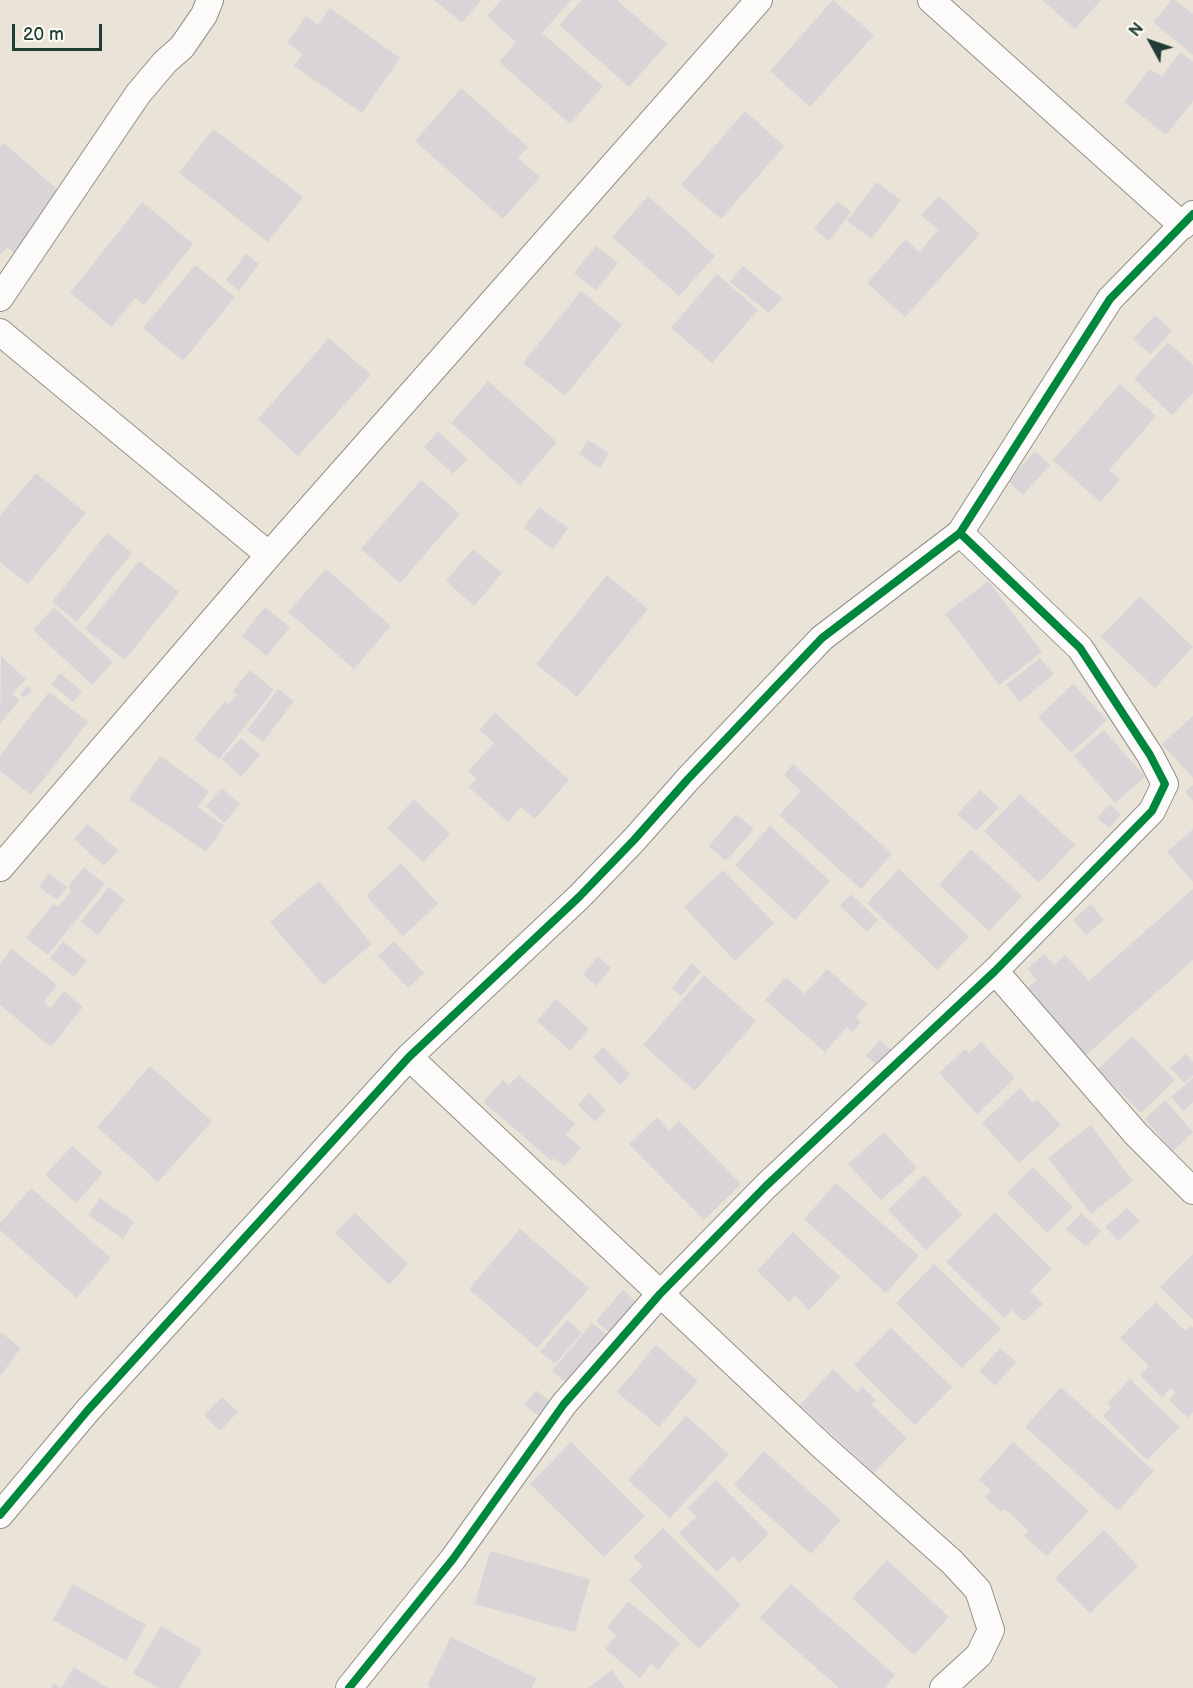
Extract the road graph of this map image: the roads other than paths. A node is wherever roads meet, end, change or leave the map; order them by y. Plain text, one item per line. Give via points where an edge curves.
1 (210, 0) edge
2 (759, 0) edge
3 (931, 0) edge
4 (1188, 220) edge
5 (0, 298) edge
6 (0, 332) edge
7 (960, 533) junction
8 (268, 555) junction
9 (1, 866) edge
10 (995, 971) junction
11 (409, 1057) junction
12 (1193, 1191) edge
13 (660, 1294) junction
14 (0, 1515) edge
15 (349, 1688) edge
16 (943, 1688) edge

1 - 5 street via 182,47 138,94
2 - 8 street
3 - 4 street
4 - 7 street via 1110,299
6 - 8 street
7 - 10 street via 1080,648 1165,784 1152,811
7 - 11 street via 822,638 579,897
8 - 9 street
10 - 12 street via 1136,1134
10 - 13 street via 766,1186
11 - 13 street
11 - 14 street via 88,1410
13 - 15 street via 564,1404 453,1559
13 - 16 street via 978,1590 991,1630 979,1655

